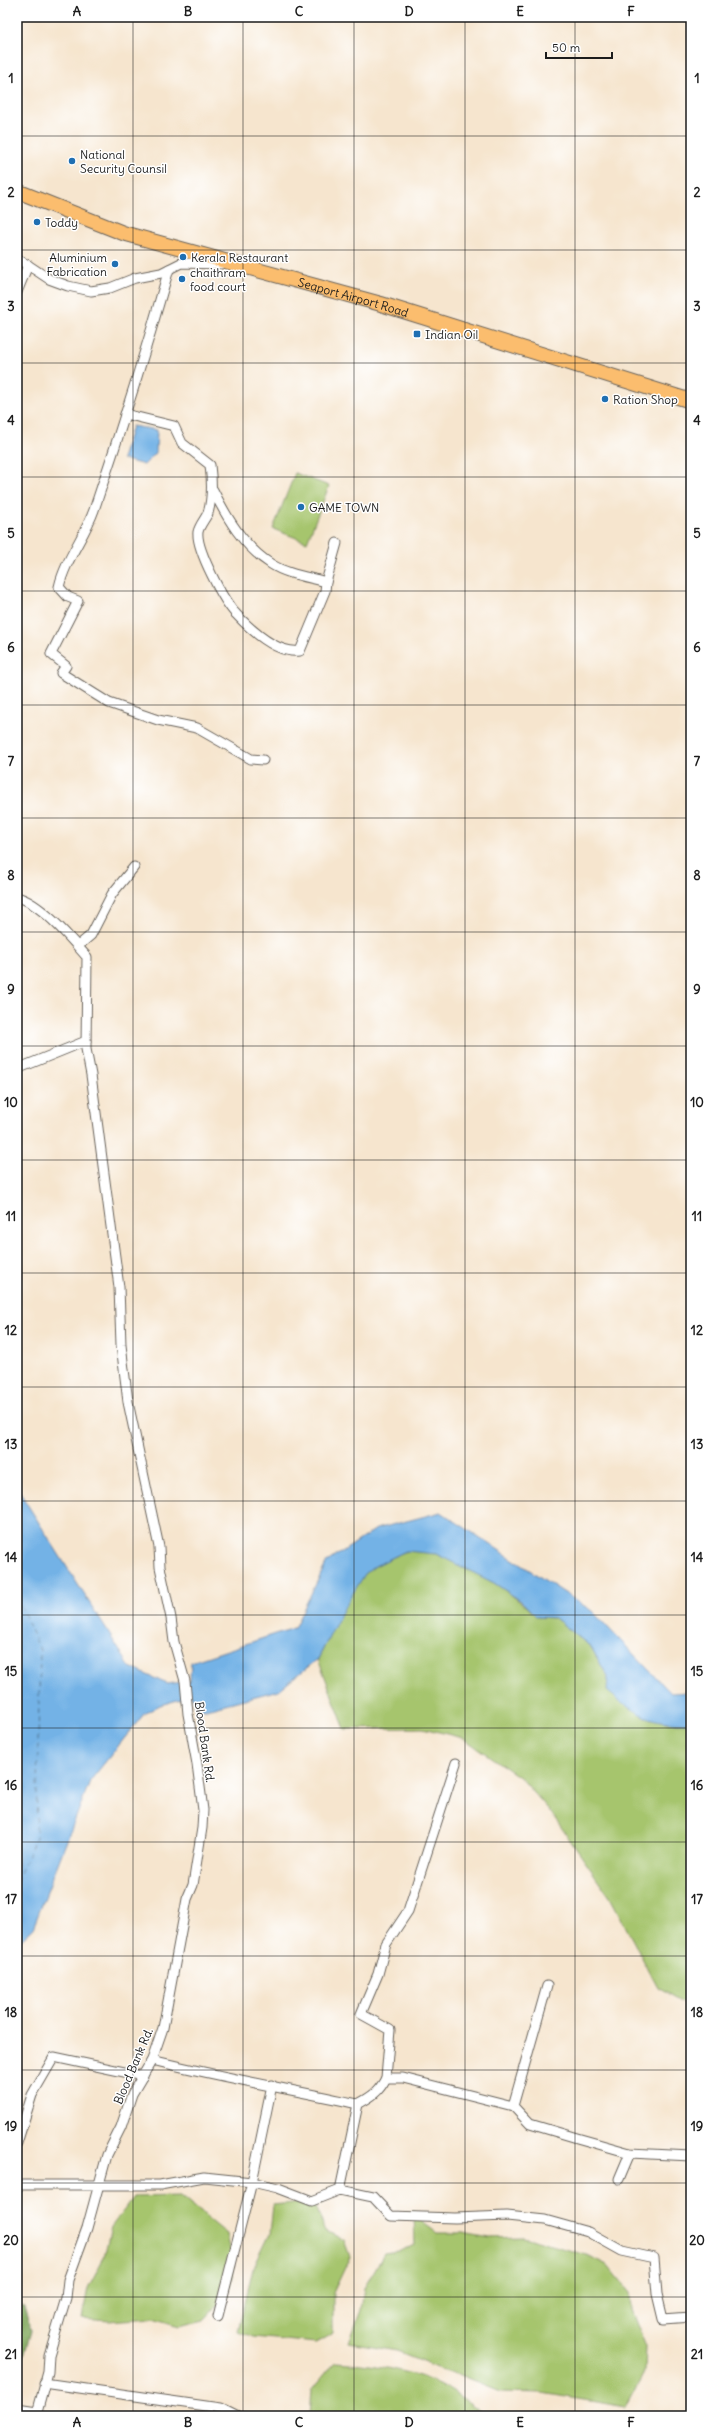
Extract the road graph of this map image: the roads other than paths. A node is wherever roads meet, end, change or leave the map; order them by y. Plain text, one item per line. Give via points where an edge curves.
1 (17, 192) edge
2 (17, 259) edge
3 (28, 265) junction
4 (239, 265) junction
5 (169, 269) junction
6 (17, 292) edge
7 (691, 401) edge
8 (126, 414) junction
9 (213, 490) junction
10 (208, 513) junction
11 (225, 513) junction
12 (337, 543) dead end
13 (326, 582) junction
14 (263, 760) dead end
15 (134, 866) dead end
16 (17, 897) edge
17 (78, 946) junction
18 (86, 1041) junction
19 (17, 1069) edge
20 (456, 1763) dead end
21 (547, 1986) dead end
22 (152, 2060) junction
23 (143, 2076) junction
24 (386, 2078) junction
25 (272, 2086) junction
26 (358, 2104) junction
27 (513, 2106) junction
28 (17, 2143) edge
29 (630, 2152) junction
30 (691, 2156) edge
31 (619, 2179) dead end
32 (252, 2182) junction
33 (17, 2185) edge
34 (98, 2185) junction
35 (340, 2190) junction
36 (218, 2316) dead end
37 (691, 2317) edge
38 (44, 2383) junction
39 (17, 2408) edge
40 (36, 2413) edge
41 (236, 2416) edge

1 - 4 main road, Seaport Airport Road via 123,233
2 - 3 street
3 - 5 street via 49,279 91,291 110,288
3 - 6 street
4 - 5 street via 181,263
4 - 7 main road, Seaport Airport Road via 381,304
5 - 8 street
8 - 9 street via 174,426 182,443 210,465
8 - 14 street via 93,512 62,575 59,587 68,597 78,601 51,654 66,666 61,673 109,703 158,720 197,728 251,759
9 - 10 street
9 - 11 street
10 - 11 street
10 - 13 street via 198,532 203,557 217,584 235,613 256,632 279,647 291,652 300,651 325,591
11 - 13 street via 248,546 271,564 292,573
12 - 13 street
15 - 17 street via 112,894 91,935
16 - 17 street, Blood Bank Rd. via 41,910
17 - 18 street, Blood Bank Rd. via 87,957 89,971
18 - 19 street
18 - 22 street, Blood Bank Rd. via 118,1287 121,1345 128,1402 159,1547 160,1567 172,1618 174,1642 185,1682 203,1810 193,1886 187,1899 163,2028
20 - 24 street via 408,1911 386,1944 378,1974 361,2014 390,2030
21 - 27 street
22 - 23 street, Blood Bank Rd.
22 - 25 street
23 - 28 street via 54,2057 32,2095
23 - 34 street, Blood Bank Rd. via 132,2094 121,2127 107,2155
24 - 26 street via 375,2095
24 - 27 street via 403,2078
25 - 26 street
25 - 32 street
26 - 35 street
27 - 29 street via 530,2124
29 - 30 street
29 - 31 street
32 - 34 street via 204,2177 160,2185
32 - 35 street via 278,2188 312,2201
32 - 36 street
33 - 34 street
34 - 38 street, Blood Bank Rd. via 87,2228 68,2280 66,2298 49,2355 48,2372
35 - 37 street via 373,2197 391,2216 506,2216 545,2220 588,2232 622,2251 654,2258 657,2294 663,2319
38 - 40 street, Blood Bank Rd.
38 - 41 street via 220,2408
39 - 40 street

